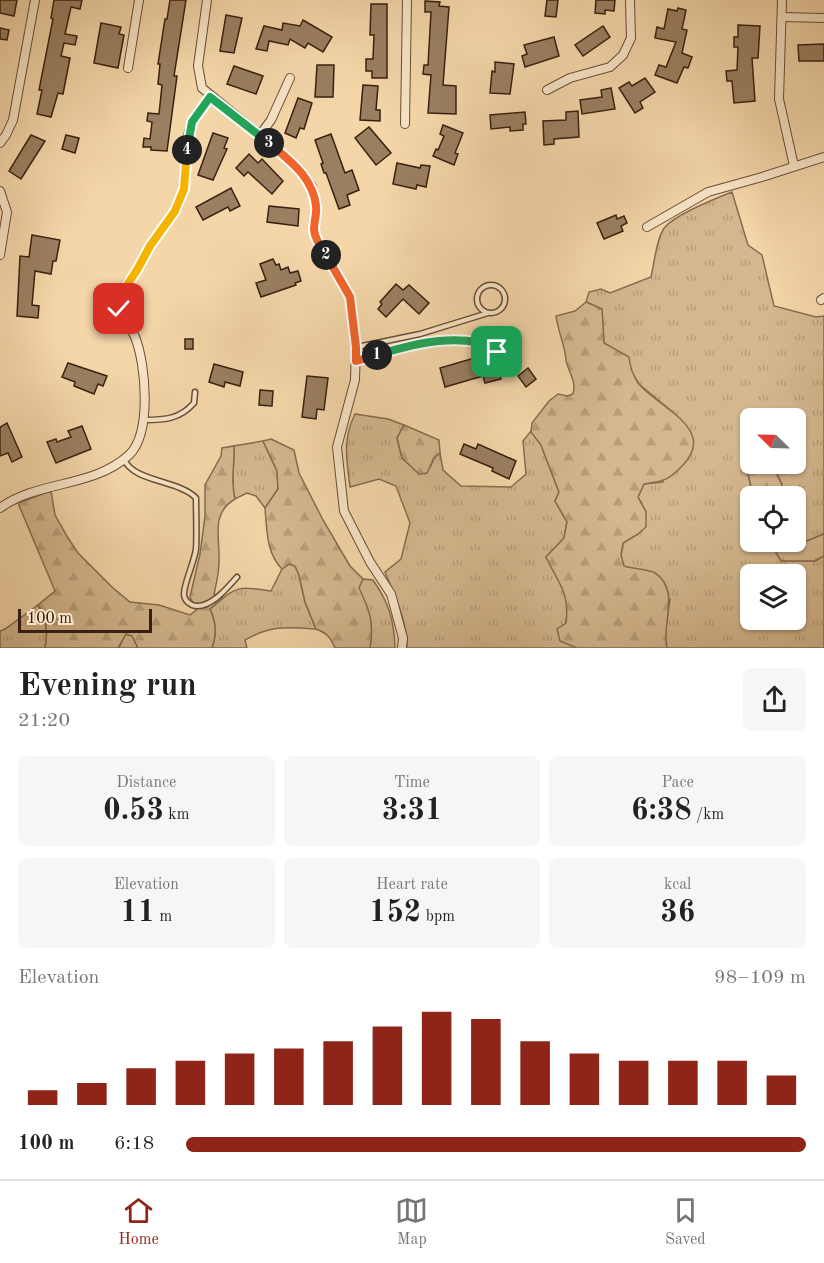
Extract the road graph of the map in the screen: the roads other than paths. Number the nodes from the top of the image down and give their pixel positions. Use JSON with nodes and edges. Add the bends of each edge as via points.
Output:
{"nodes":[{"id":1,"x":35,"y":0,"type":"edge"},
{"id":2,"x":139,"y":0,"type":"edge"},
{"id":3,"x":207,"y":0,"type":"edge"},
{"id":4,"x":407,"y":0,"type":"edge"},
{"id":5,"x":630,"y":0,"type":"edge"},
{"id":6,"x":782,"y":0,"type":"edge"},
{"id":7,"x":782,"y":17,"type":"junction"},
{"id":8,"x":824,"y":18,"type":"edge"},
{"id":9,"x":128,"y":68,"type":"dead end"},
{"id":10,"x":290,"y":78,"type":"dead end"},
{"id":11,"x":547,"y":90,"type":"dead end"},
{"id":12,"x":210,"y":97,"type":"junction"},
{"id":13,"x":405,"y":124,"type":"dead end"},
{"id":14,"x":260,"y":135,"type":"junction"},
{"id":15,"x":0,"y":143,"type":"edge"},
{"id":16,"x":824,"y":157,"type":"edge"},
{"id":17,"x":794,"y":166,"type":"junction"},
{"id":18,"x":0,"y":191,"type":"edge"},
{"id":19,"x":647,"y":227,"type":"dead end"},
{"id":20,"x":0,"y":255,"type":"edge"},
{"id":21,"x":488,"y":313,"type":"junction"},
{"id":22,"x":356,"y":347,"type":"junction"},
{"id":23,"x":501,"y":348,"type":"dead end"},
{"id":24,"x":356,"y":361,"type":"junction"},
{"id":25,"x":195,"y":392,"type":"dead end"},
{"id":26,"x":143,"y":420,"type":"junction"},
{"id":27,"x":124,"y":459,"type":"junction"},
{"id":28,"x":0,"y":508,"type":"edge"},
{"id":29,"x":237,"y":577,"type":"dead end"},
{"id":30,"x":402,"y":648,"type":"edge"}],
"edges":[{"from":1,"to":15,"type":"street","via":[[13,120]]},
{"from":2,"to":9,"type":"street"},
{"from":3,"to":12,"type":"street","via":[[198,66],[202,88]]},
{"from":4,"to":13,"type":"street"},
{"from":5,"to":11,"type":"street","via":[[631,38],[623,55],[610,67],[570,78]]},
{"from":6,"to":7,"type":"street"},
{"from":7,"to":8,"type":"street"},
{"from":7,"to":17,"type":"street","via":[[779,99]]},
{"from":10,"to":14,"type":"street"},
{"from":12,"to":14,"type":"street"},
{"from":12,"to":26,"type":"street","via":[[192,122],[184,189],[175,211],[119,297],[119,309],[134,335],[142,361]]},
{"from":14,"to":22,"type":"street","via":[[300,170],[312,187],[316,207],[314,231],[350,297]]},
{"from":16,"to":17,"type":"street"},
{"from":17,"to":19,"type":"street","via":[[708,192]]},
{"from":18,"to":20,"type":"street","via":[[7,212]]},
{"from":21,"to":21,"type":"lane","via":[[498,311],[504,304],[502,291],[494,286],[485,287],[478,297],[479,305]]},
{"from":21,"to":22,"type":"lane","via":[[409,337]]},
{"from":22,"to":24,"type":"street"},
{"from":23,"to":24,"type":"lane","via":[[458,340],[425,341]]},
{"from":24,"to":30,"type":"street","via":[[356,380],[337,447],[344,511],[391,594]]},
{"from":25,"to":26,"type":"lane","via":[[194,403],[178,417]]},
{"from":26,"to":27,"type":"street","via":[[137,444]]},
{"from":27,"to":28,"type":"street","via":[[95,476],[37,489]]},
{"from":27,"to":29,"type":"lane","via":[[127,466],[187,490],[196,498],[196,546],[184,594],[186,601],[199,606],[208,603]]}]}
